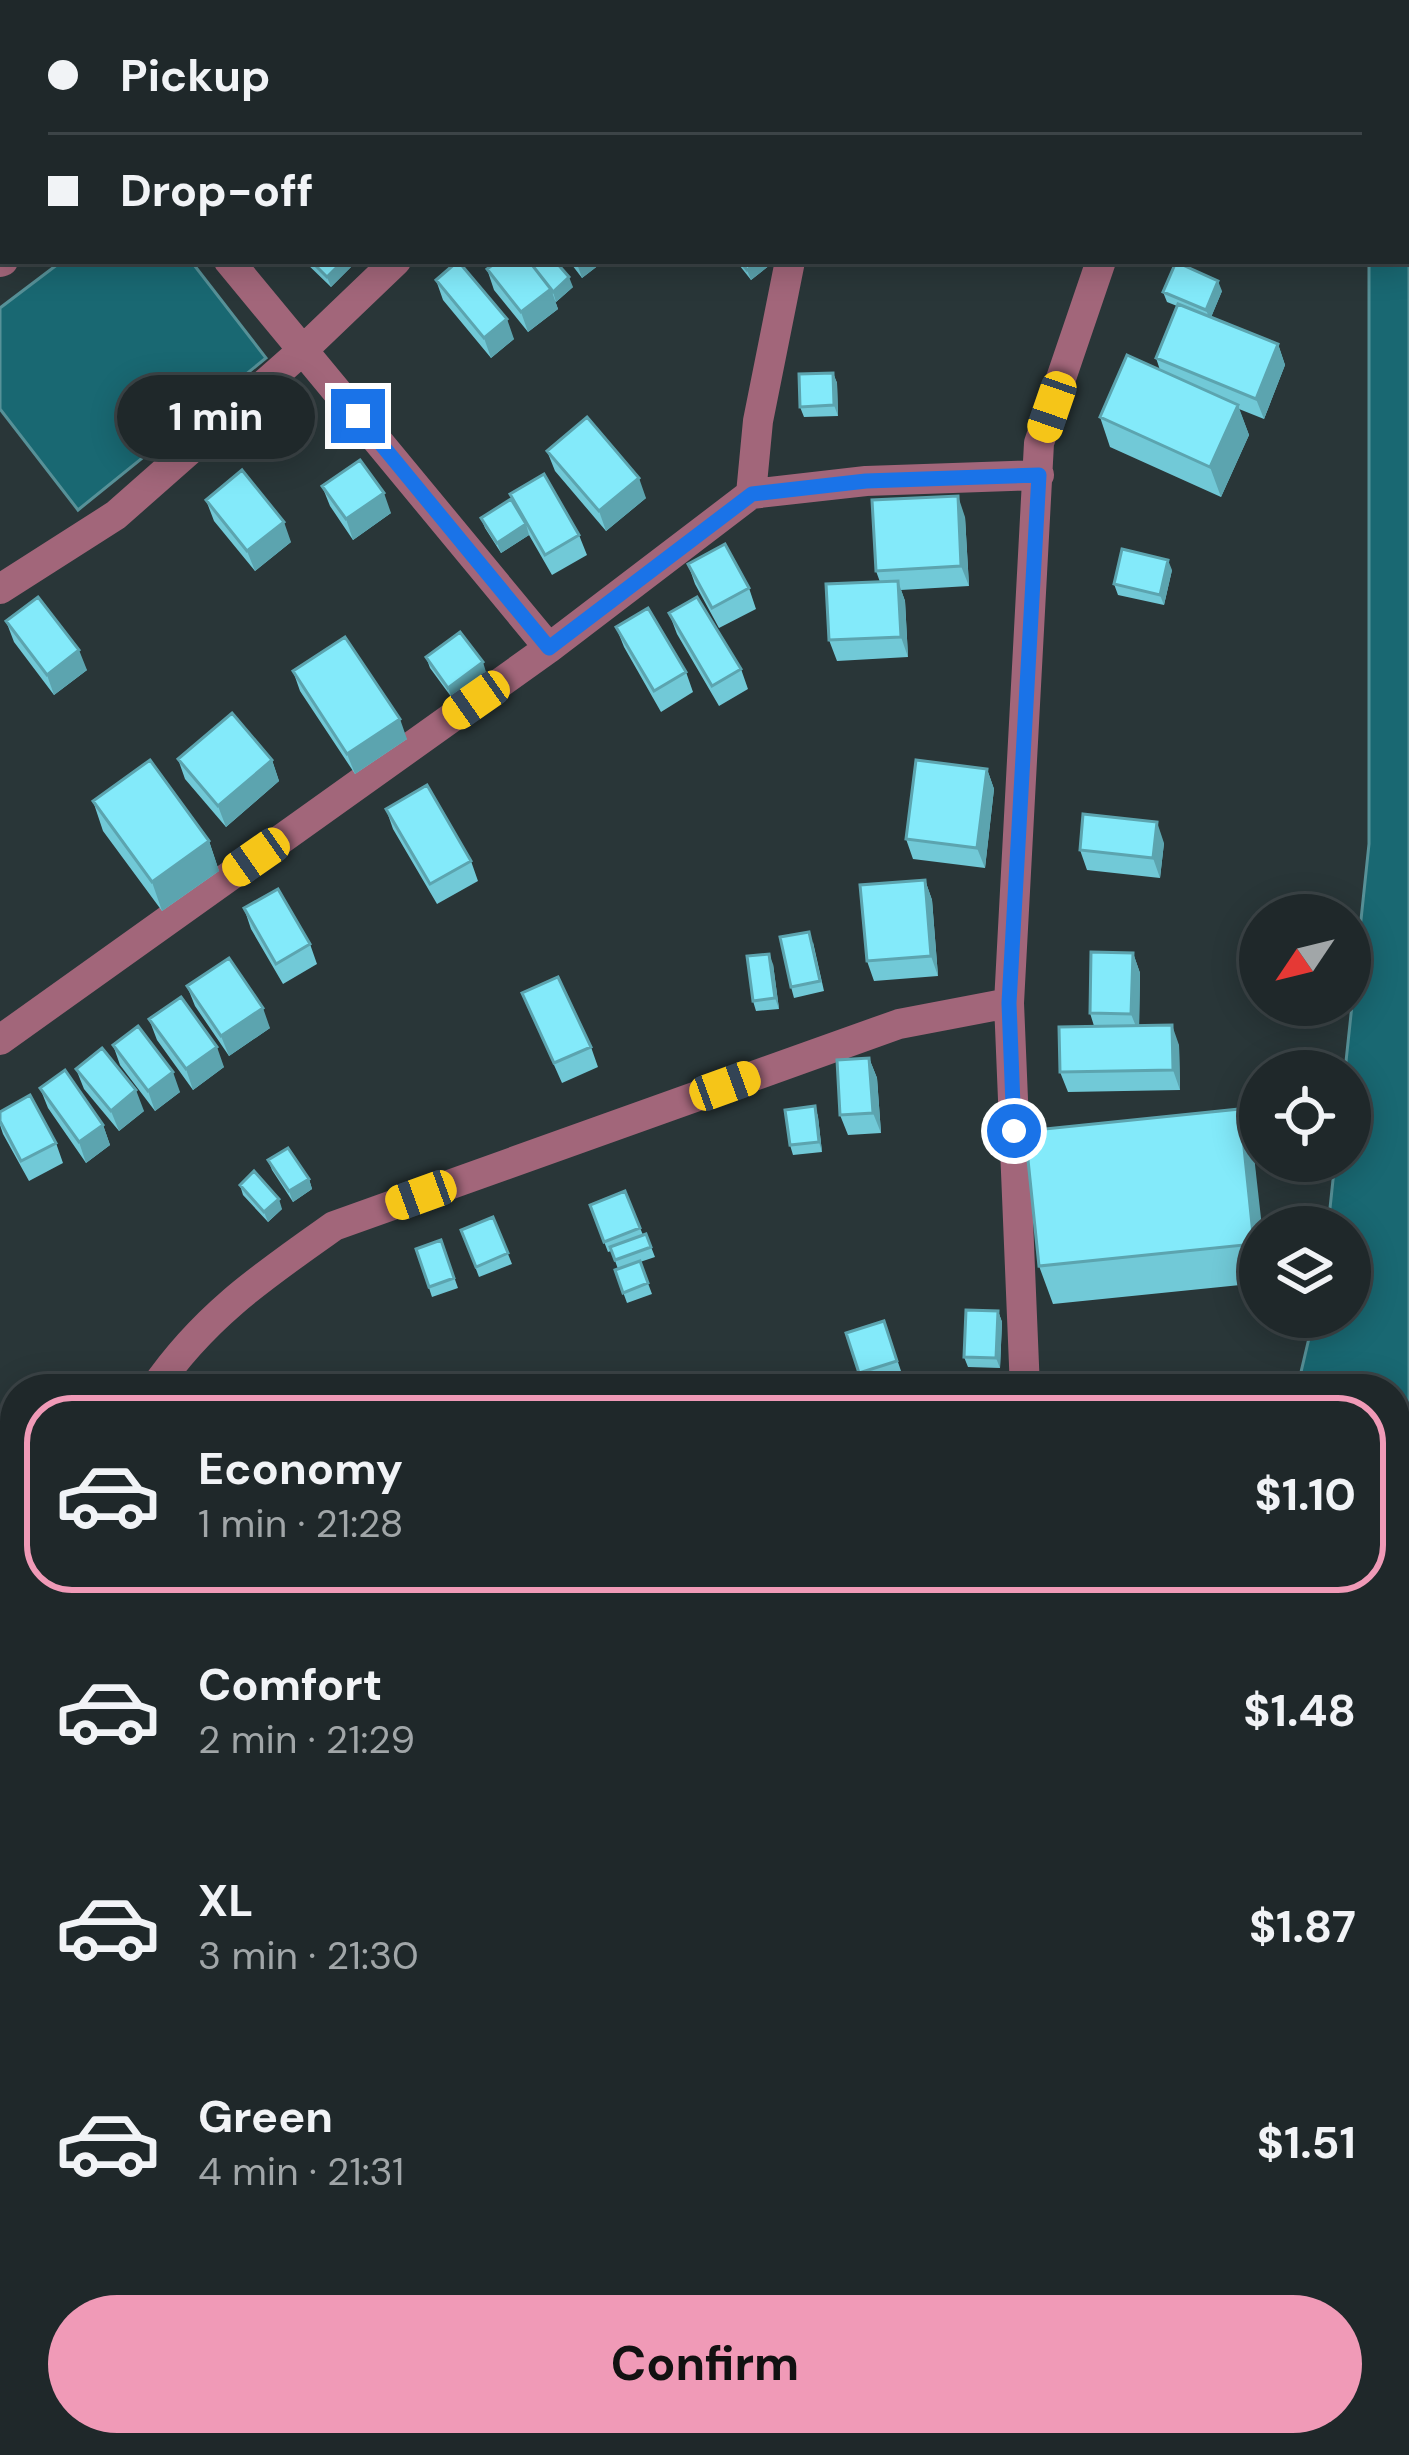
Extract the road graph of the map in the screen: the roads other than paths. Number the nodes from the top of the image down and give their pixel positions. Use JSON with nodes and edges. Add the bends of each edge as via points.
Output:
{"nodes":[{"id":1,"x":231,"y":264,"type":"edge"},
{"id":2,"x":394,"y":264,"type":"edge"},
{"id":3,"x":789,"y":264,"type":"edge"},
{"id":4,"x":1100,"y":264,"type":"edge"},
{"id":5,"x":303,"y":350,"type":"junction"},
{"id":6,"x":1039,"y":475,"type":"junction"},
{"id":7,"x":752,"y":494,"type":"junction"},
{"id":8,"x":0,"y":589,"type":"edge"},
{"id":9,"x":549,"y":648,"type":"junction"},
{"id":10,"x":1009,"y":1003,"type":"junction"},
{"id":11,"x":0,"y":1040,"type":"edge"},
{"id":12,"x":164,"y":1374,"type":"edge"},
{"id":13,"x":1024,"y":1374,"type":"edge"}],
"edges":[{"from":1,"to":5,"type":"street"},
{"from":2,"to":5,"type":"street"},
{"from":3,"to":7,"type":"street"},
{"from":4,"to":6,"type":"street","via":[[1039,443]]},
{"from":5,"to":8,"type":"street","via":[[116,515]]},
{"from":5,"to":9,"type":"street"},
{"from":6,"to":7,"type":"street"},
{"from":6,"to":10,"type":"street"},
{"from":7,"to":9,"type":"street"},
{"from":9,"to":11,"type":"street"},
{"from":10,"to":12,"type":"street","via":[[899,1024],[334,1226],[258,1280],[184,1345]]},
{"from":10,"to":13,"type":"street"}]}
